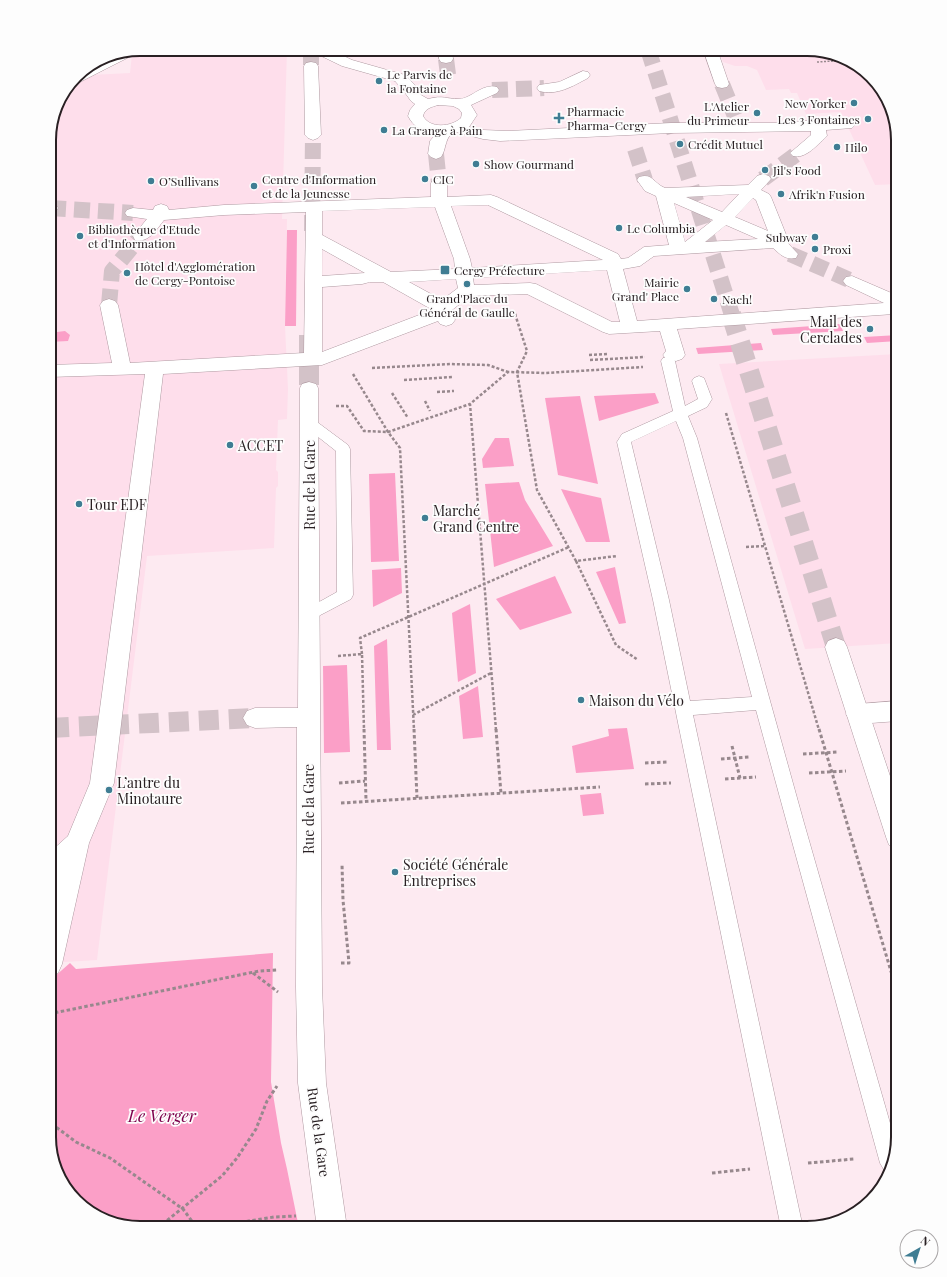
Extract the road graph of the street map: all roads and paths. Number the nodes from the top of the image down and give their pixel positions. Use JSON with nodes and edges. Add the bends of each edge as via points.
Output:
{"nodes":[{"id":1,"x":332,"y":56,"type":"edge"},
{"id":2,"x":712,"y":56,"type":"edge"},
{"id":3,"x":836,"y":61,"type":"edge"},
{"id":4,"x":817,"y":62,"type":"dead end"},
{"id":5,"x":311,"y":66,"type":"tunnel mouth"},
{"id":6,"x":583,"y":75,"type":"dead end"},
{"id":7,"x":722,"y":84,"type":"tunnel mouth"},
{"id":8,"x":544,"y":88,"type":"tunnel mouth"},
{"id":9,"x":492,"y":90,"type":"tunnel mouth"},
{"id":10,"x":455,"y":98,"type":"junction"},
{"id":11,"x":425,"y":104,"type":"junction"},
{"id":12,"x":818,"y":125,"type":"junction"},
{"id":13,"x":847,"y":125,"type":"dead end"},
{"id":14,"x":313,"y":136,"type":"tunnel mouth"},
{"id":15,"x":445,"y":138,"type":"junction"},
{"id":16,"x":798,"y":153,"type":"tunnel mouth"},
{"id":17,"x":763,"y":179,"type":"tunnel mouth"},
{"id":18,"x":645,"y":180,"type":"tunnel mouth"},
{"id":19,"x":439,"y":183,"type":"tunnel mouth"},
{"id":20,"x":750,"y":191,"type":"junction"},
{"id":21,"x":663,"y":193,"type":"junction"},
{"id":22,"x":439,"y":201,"type":"junction"},
{"id":23,"x":314,"y":206,"type":"junction"},
{"id":24,"x":160,"y":212,"type":"junction"},
{"id":25,"x":133,"y":213,"type":"tunnel mouth"},
{"id":26,"x":724,"y":219,"type":"junction"},
{"id":27,"x":141,"y":236,"type":"tunnel mouth"},
{"id":28,"x":314,"y":238,"type":"junction"},
{"id":29,"x":775,"y":240,"type":"junction"},
{"id":30,"x":683,"y":248,"type":"junction"},
{"id":31,"x":790,"y":254,"type":"tunnel mouth"},
{"id":32,"x":614,"y":265,"type":"junction"},
{"id":33,"x":464,"y":273,"type":"junction"},
{"id":34,"x":386,"y":277,"type":"junction"},
{"id":35,"x":852,"y":281,"type":"tunnel mouth"},
{"id":36,"x":314,"y":282,"type":"junction"},
{"id":37,"x":466,"y":291,"type":"junction"},
{"id":38,"x":891,"y":300,"type":"edge"},
{"id":39,"x":109,"y":305,"type":"tunnel mouth"},
{"id":40,"x":891,"y":308,"type":"edge"},
{"id":41,"x":445,"y":316,"type":"junction"},
{"id":42,"x":667,"y":325,"type":"junction"},
{"id":43,"x":630,"y":327,"type":"junction"},
{"id":44,"x":527,"y":351,"type":"dead end"},
{"id":45,"x":671,"y":356,"type":"junction"},
{"id":46,"x":312,"y":359,"type":"junction"},
{"id":47,"x":590,"y":360,"type":"dead end"},
{"id":48,"x":155,"y":368,"type":"junction"},
{"id":49,"x":370,"y":368,"type":"dead end"},
{"id":50,"x":122,"y":369,"type":"junction"},
{"id":51,"x":351,"y":370,"type":"dead end"},
{"id":52,"x":56,"y":371,"type":"edge"},
{"id":53,"x":508,"y":372,"type":"junction"},
{"id":54,"x":517,"y":372,"type":"junction"},
{"id":55,"x":452,"y":377,"type":"dead end"},
{"id":56,"x":404,"y":380,"type":"dead end"},
{"id":57,"x":699,"y":381,"type":"dead end"},
{"id":58,"x":454,"y":391,"type":"dead end"},
{"id":59,"x":437,"y":392,"type":"dead end"},
{"id":60,"x":392,"y":393,"type":"dead end"},
{"id":61,"x":425,"y":401,"type":"dead end"},
{"id":62,"x":470,"y":404,"type":"junction"},
{"id":63,"x":309,"y":405,"type":"junction"},
{"id":64,"x":725,"y":409,"type":"dead end"},
{"id":65,"x":430,"y":411,"type":"dead end"},
{"id":66,"x":681,"y":414,"type":"junction"},
{"id":67,"x":408,"y":418,"type":"dead end"},
{"id":68,"x":388,"y":432,"type":"junction"},
{"id":69,"x":764,"y":546,"type":"junction"},
{"id":70,"x":569,"y":547,"type":"junction"},
{"id":71,"x":743,"y":547,"type":"dead end"},
{"id":72,"x":618,"y":556,"type":"dead end"},
{"id":73,"x":576,"y":561,"type":"junction"},
{"id":74,"x":485,"y":584,"type":"junction"},
{"id":75,"x":309,"y":615,"type":"junction"},
{"id":76,"x":408,"y":617,"type":"junction"},
{"id":77,"x":836,"y":647,"type":"tunnel mouth"},
{"id":78,"x":362,"y":654,"type":"junction"},
{"id":79,"x":310,"y":658,"type":"junction"},
{"id":80,"x":638,"y":660,"type":"dead end"},
{"id":81,"x":492,"y":673,"type":"junction"},
{"id":82,"x":762,"y":703,"type":"junction"},
{"id":83,"x":683,"y":709,"type":"junction"},
{"id":84,"x":891,"y":712,"type":"edge"},
{"id":85,"x":858,"y":714,"type":"junction"},
{"id":86,"x":412,"y":715,"type":"junction"},
{"id":87,"x":308,"y":717,"type":"junction"},
{"id":88,"x":255,"y":718,"type":"tunnel mouth"},
{"id":89,"x":732,"y":746,"type":"dead end"},
{"id":90,"x":876,"y":769,"type":"junction"},
{"id":91,"x":831,"y":772,"type":"junction"},
{"id":92,"x":807,"y":773,"type":"dead end"},
{"id":93,"x":764,"y":776,"type":"dead end"},
{"id":94,"x":740,"y":778,"type":"junction"},
{"id":95,"x":722,"y":779,"type":"dead end"},
{"id":96,"x":365,"y":781,"type":"junction"},
{"id":97,"x":340,"y":783,"type":"dead end"},
{"id":98,"x":672,"y":783,"type":"dead end"},
{"id":99,"x":645,"y":784,"type":"dead end"},
{"id":100,"x":600,"y":787,"type":"dead end"},
{"id":101,"x":501,"y":794,"type":"junction"},
{"id":102,"x":417,"y":798,"type":"junction"},
{"id":103,"x":366,"y":800,"type":"junction"},
{"id":104,"x":341,"y":802,"type":"dead end"},
{"id":105,"x":891,"y":815,"type":"edge"},
{"id":106,"x":78,"y":843,"type":"junction"},
{"id":107,"x":56,"y":863,"type":"edge"},
{"id":108,"x":56,"y":935,"type":"edge"},
{"id":109,"x":273,"y":970,"type":"dead end"},
{"id":110,"x":253,"y":973,"type":"junction"},
{"id":111,"x":891,"y":973,"type":"edge"},
{"id":112,"x":278,"y":992,"type":"dead end"},
{"id":113,"x":56,"y":1013,"type":"edge"},
{"id":114,"x":277,"y":1086,"type":"dead end"},
{"id":115,"x":56,"y":1127,"type":"edge"},
{"id":116,"x":889,"y":1155,"type":"edge"},
{"id":117,"x":854,"y":1159,"type":"dead end"},
{"id":118,"x":804,"y":1163,"type":"dead end"},
{"id":119,"x":757,"y":1168,"type":"dead end"},
{"id":120,"x":712,"y":1172,"type":"dead end"},
{"id":121,"x":183,"y":1209,"type":"junction"},
{"id":122,"x":302,"y":1216,"type":"dead end"},
{"id":123,"x":167,"y":1221,"type":"edge"},
{"id":124,"x":192,"y":1221,"type":"edge"},
{"id":125,"x":249,"y":1221,"type":"edge"},
{"id":126,"x":331,"y":1221,"type":"edge"},
{"id":127,"x":791,"y":1221,"type":"edge"}],
"edges":[{"from":1,"to":11,"type":"street","via":[[347,63],[400,78],[416,98]]},
{"from":2,"to":7,"type":"street"},
{"from":3,"to":4,"type":"path"},
{"from":5,"to":14,"type":"street"},
{"from":6,"to":8,"type":"street","via":[[562,86]]},
{"from":9,"to":10,"type":"street","via":[[479,95]]},
{"from":10,"to":11,"type":"street"},
{"from":10,"to":15,"type":"street","via":[[468,110],[470,117]]},
{"from":11,"to":15,"type":"street","via":[[416,111],[418,121]]},
{"from":12,"to":13,"type":"street"},
{"from":12,"to":15,"type":"street","via":[[776,128],[736,122],[671,128],[633,137],[526,134],[508,137],[471,133]]},
{"from":12,"to":16,"type":"street","via":[[819,136]]},
{"from":17,"to":20,"type":"street"},
{"from":18,"to":21,"type":"street","via":[[650,188]]},
{"from":19,"to":22,"type":"street"},
{"from":20,"to":21,"type":"street","via":[[746,189]]},
{"from":20,"to":26,"type":"street"},
{"from":20,"to":29,"type":"street","via":[[763,197],[779,237]]},
{"from":21,"to":26,"type":"street"},
{"from":21,"to":30,"type":"street"},
{"from":22,"to":23,"type":"street"},
{"from":22,"to":32,"type":"street","via":[[491,200],[612,258]]},
{"from":22,"to":33,"type":"street","via":[[445,209],[462,258]]},
{"from":23,"to":24,"type":"street","via":[[288,215],[224,210]]},
{"from":23,"to":28,"type":"street"},
{"from":24,"to":25,"type":"street"},
{"from":24,"to":27,"type":"street"},
{"from":26,"to":29,"type":"street"},
{"from":26,"to":30,"type":"street"},
{"from":28,"to":34,"type":"street"},
{"from":28,"to":36,"type":"street"},
{"from":29,"to":30,"type":"street","via":[[772,243]]},
{"from":29,"to":31,"type":"street"},
{"from":30,"to":32,"type":"street","via":[[650,250],[634,262]]},
{"from":32,"to":33,"type":"street"},
{"from":32,"to":43,"type":"street"},
{"from":33,"to":34,"type":"street"},
{"from":33,"to":37,"type":"street"},
{"from":34,"to":36,"type":"street"},
{"from":34,"to":41,"type":"street"},
{"from":35,"to":38,"type":"street"},
{"from":36,"to":46,"type":"street"},
{"from":37,"to":41,"type":"street"},
{"from":37,"to":43,"type":"street","via":[[530,288],[609,328]]},
{"from":39,"to":50,"type":"street"},
{"from":40,"to":42,"type":"street"},
{"from":41,"to":46,"type":"street","via":[[433,316],[322,359]]},
{"from":42,"to":43,"type":"street"},
{"from":42,"to":45,"type":"street"},
{"from":44,"to":54,"type":"path"},
{"from":45,"to":47,"type":"path"},
{"from":45,"to":54,"type":"path","via":[[546,373]]},
{"from":45,"to":66,"type":"lane"},
{"from":46,"to":48,"type":"street"},
{"from":48,"to":50,"type":"street"},
{"from":48,"to":106,"type":"street","via":[[102,783]]},
{"from":49,"to":53,"type":"path","via":[[488,365]]},
{"from":50,"to":52,"type":"street"},
{"from":51,"to":68,"type":"path"},
{"from":53,"to":54,"type":"path"},
{"from":53,"to":62,"type":"path"},
{"from":54,"to":70,"type":"path","via":[[537,490]]},
{"from":55,"to":56,"type":"path"},
{"from":57,"to":66,"type":"lane","via":[[704,402]]},
{"from":58,"to":59,"type":"path"},
{"from":60,"to":67,"type":"path"},
{"from":61,"to":65,"type":"path"},
{"from":62,"to":68,"type":"path"},
{"from":62,"to":74,"type":"path"},
{"from":63,"to":68,"type":"path","via":[[347,406],[364,431]]},
{"from":63,"to":75,"type":"street","name":"Rue de la Gare"},
{"from":63,"to":75,"type":"lane","via":[[343,450],[346,571],[345,595]]},
{"from":64,"to":69,"type":"path"},
{"from":66,"to":82,"type":"lane","via":[[690,438]]},
{"from":66,"to":83,"type":"lane","via":[[627,437],[624,442]]},
{"from":68,"to":76,"type":"path","via":[[400,448]]},
{"from":69,"to":71,"type":"path"},
{"from":69,"to":91,"type":"path"},
{"from":70,"to":73,"type":"path"},
{"from":70,"to":74,"type":"path"},
{"from":72,"to":73,"type":"path"},
{"from":73,"to":80,"type":"path","via":[[616,645]]},
{"from":74,"to":76,"type":"path"},
{"from":74,"to":81,"type":"path"},
{"from":75,"to":79,"type":"street","name":"Rue de la Gare"},
{"from":76,"to":78,"type":"path","via":[[360,638]]},
{"from":76,"to":86,"type":"path"},
{"from":77,"to":85,"type":"street"},
{"from":78,"to":79,"type":"path"},
{"from":78,"to":96,"type":"path"},
{"from":79,"to":87,"type":"street","name":"Rue de la Gare"},
{"from":81,"to":86,"type":"path"},
{"from":81,"to":101,"type":"path"},
{"from":82,"to":83,"type":"lane"},
{"from":82,"to":116,"type":"lane"},
{"from":83,"to":127,"type":"lane"},
{"from":84,"to":85,"type":"street"},
{"from":85,"to":90,"type":"street"},
{"from":86,"to":102,"type":"path"},
{"from":87,"to":88,"type":"street"},
{"from":87,"to":126,"type":"street","name":"Rue de la Gare","via":[[308,959],[312,1083]]},
{"from":89,"to":94,"type":"path"},
{"from":90,"to":91,"type":"path"},
{"from":90,"to":105,"type":"street"},
{"from":91,"to":92,"type":"path"},
{"from":91,"to":111,"type":"path"},
{"from":93,"to":94,"type":"path"},
{"from":94,"to":95,"type":"path"},
{"from":96,"to":97,"type":"path"},
{"from":96,"to":103,"type":"path"},
{"from":98,"to":99,"type":"path"},
{"from":100,"to":101,"type":"path"},
{"from":101,"to":102,"type":"path"},
{"from":102,"to":103,"type":"path"},
{"from":103,"to":104,"type":"path"},
{"from":106,"to":107,"type":"street"},
{"from":106,"to":108,"type":"street"},
{"from":109,"to":110,"type":"path"},
{"from":110,"to":112,"type":"path"},
{"from":110,"to":113,"type":"path"},
{"from":114,"to":121,"type":"path","via":[[267,1101],[256,1129],[237,1158],[222,1176]]},
{"from":115,"to":121,"type":"path","via":[[76,1142],[110,1158]]},
{"from":117,"to":118,"type":"path"},
{"from":119,"to":120,"type":"path"},
{"from":121,"to":123,"type":"path"},
{"from":121,"to":124,"type":"path"},
{"from":122,"to":125,"type":"path"}]}
